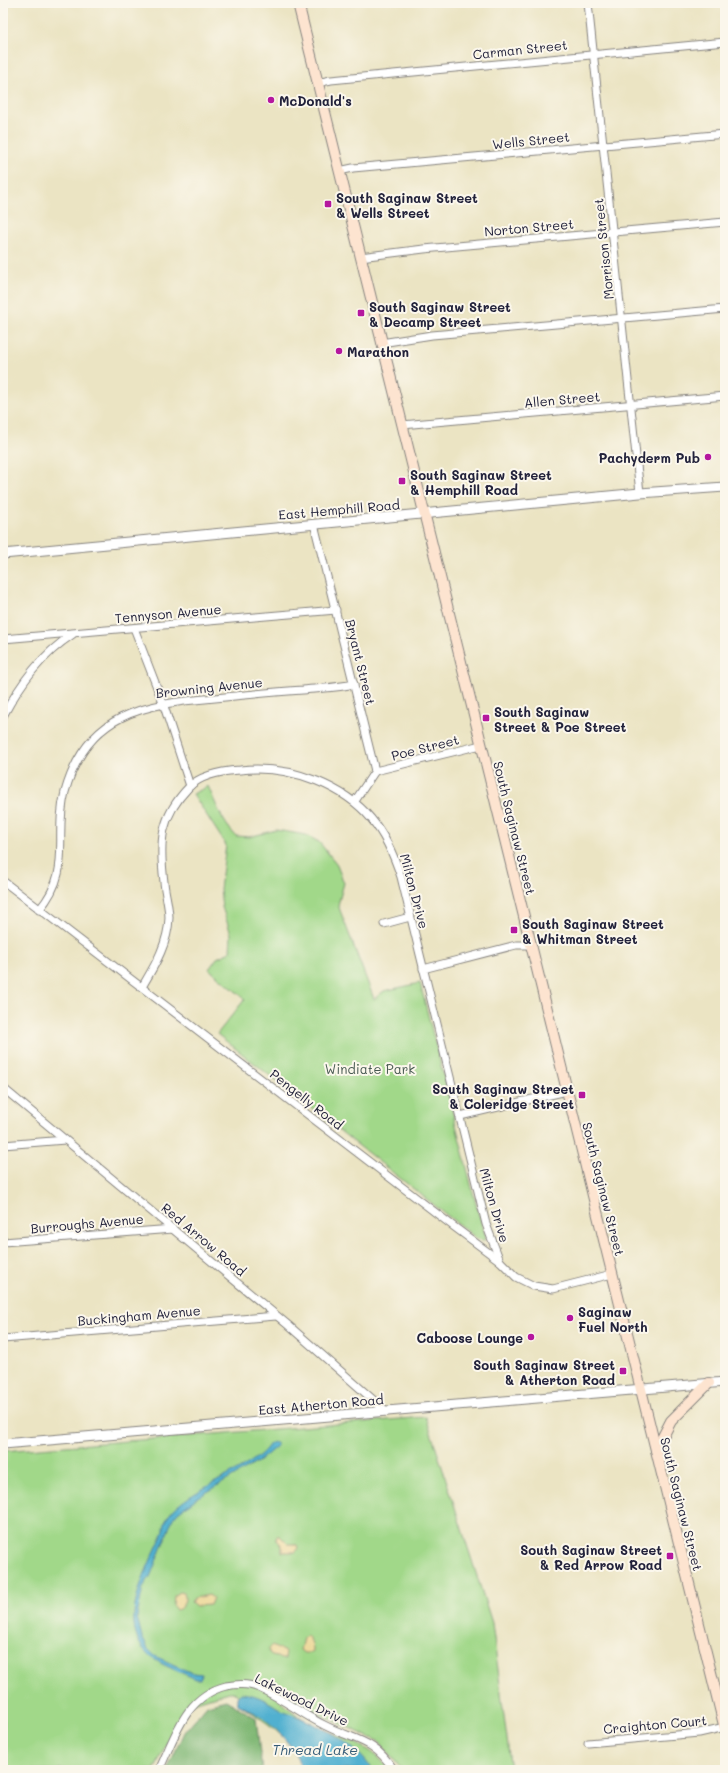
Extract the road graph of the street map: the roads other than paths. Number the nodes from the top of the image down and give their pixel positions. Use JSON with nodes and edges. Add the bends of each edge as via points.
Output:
{"nodes":[{"id":1,"x":298,"y":3,"type":"edge"},
{"id":2,"x":588,"y":3,"type":"edge"},
{"id":3,"x":725,"y":42,"type":"edge"},
{"id":4,"x":593,"y":54,"type":"junction"},
{"id":5,"x":317,"y":83,"type":"junction"},
{"id":6,"x":725,"y":134,"type":"edge"},
{"id":7,"x":604,"y":145,"type":"junction"},
{"id":8,"x":339,"y":171,"type":"junction"},
{"id":9,"x":725,"y":222,"type":"edge"},
{"id":10,"x":612,"y":232,"type":"junction"},
{"id":11,"x":360,"y":257,"type":"junction"},
{"id":12,"x":725,"y":309,"type":"edge"},
{"id":13,"x":622,"y":318,"type":"junction"},
{"id":14,"x":381,"y":343,"type":"junction"},
{"id":15,"x":725,"y":396,"type":"edge"},
{"id":16,"x":631,"y":405,"type":"junction"},
{"id":17,"x":402,"y":426,"type":"junction"},
{"id":18,"x":725,"y":487,"type":"edge"},
{"id":19,"x":640,"y":494,"type":"junction"},
{"id":20,"x":424,"y":514,"type":"junction"},
{"id":21,"x":314,"y":524,"type":"junction"},
{"id":22,"x":3,"y":554,"type":"edge"},
{"id":23,"x":336,"y":610,"type":"junction"},
{"id":24,"x":134,"y":628,"type":"junction"},
{"id":25,"x":75,"y":633,"type":"junction"},
{"id":26,"x":3,"y":639,"type":"edge"},
{"id":27,"x":354,"y":684,"type":"junction"},
{"id":28,"x":163,"y":703,"type":"junction"},
{"id":29,"x":3,"y":716,"type":"edge"},
{"id":30,"x":481,"y":745,"type":"junction"},
{"id":31,"x":375,"y":771,"type":"junction"},
{"id":32,"x":190,"y":786,"type":"junction"},
{"id":33,"x":355,"y":801,"type":"junction"},
{"id":34,"x":3,"y":881,"type":"edge"},
{"id":35,"x":39,"y":910,"type":"junction"},
{"id":36,"x":410,"y":917,"type":"junction"},
{"id":37,"x":384,"y":924,"type":"dead end"},
{"id":38,"x":531,"y":945,"type":"junction"},
{"id":39,"x":423,"y":969,"type":"junction"},
{"id":40,"x":142,"y":987,"type":"junction"},
{"id":41,"x":3,"y":1088,"type":"edge"},
{"id":42,"x":567,"y":1091,"type":"junction"},
{"id":43,"x":460,"y":1116,"type":"junction"},
{"id":44,"x":65,"y":1140,"type":"junction"},
{"id":45,"x":3,"y":1145,"type":"edge"},
{"id":46,"x":173,"y":1229,"type":"junction"},
{"id":47,"x":3,"y":1242,"type":"edge"},
{"id":48,"x":500,"y":1260,"type":"junction"},
{"id":49,"x":612,"y":1274,"type":"junction"},
{"id":50,"x":276,"y":1316,"type":"junction"},
{"id":51,"x":3,"y":1339,"type":"edge"},
{"id":52,"x":725,"y":1382,"type":"edge"},
{"id":53,"x":709,"y":1384,"type":"junction"},
{"id":54,"x":641,"y":1389,"type":"junction"},
{"id":55,"x":387,"y":1412,"type":"junction"},
{"id":56,"x":3,"y":1444,"type":"edge"},
{"id":57,"x":656,"y":1450,"type":"junction"},
{"id":58,"x":725,"y":1728,"type":"edge"},
{"id":59,"x":588,"y":1743,"type":"dead end"},
{"id":60,"x":160,"y":1770,"type":"edge"},
{"id":61,"x":394,"y":1770,"type":"edge"}],
"edges":[{"from":1,"to":5,"type":"main road","name":"South Saginaw Street"},
{"from":2,"to":4,"type":"street","name":"Morrison Street"},
{"from":3,"to":4,"type":"street","name":"Carman Street"},
{"from":4,"to":5,"type":"street","name":"Carman Street"},
{"from":4,"to":7,"type":"street","name":"Morrison Street"},
{"from":5,"to":8,"type":"main road","name":"South Saginaw Street"},
{"from":6,"to":7,"type":"street","name":"Wells Street"},
{"from":7,"to":8,"type":"street","name":"Wells Street"},
{"from":7,"to":10,"type":"street","name":"Morrison Street"},
{"from":8,"to":11,"type":"main road","name":"South Saginaw Street"},
{"from":9,"to":10,"type":"street","name":"Norton Street"},
{"from":10,"to":11,"type":"street","name":"Norton Street"},
{"from":10,"to":13,"type":"street","name":"Morrison Street"},
{"from":11,"to":14,"type":"main road","name":"South Saginaw Street"},
{"from":12,"to":13,"type":"street"},
{"from":13,"to":14,"type":"street","via":[[432,335]]},
{"from":13,"to":16,"type":"street","name":"Morrison Street"},
{"from":14,"to":17,"type":"main road","name":"South Saginaw Street"},
{"from":15,"to":16,"type":"street","name":"Allen Street"},
{"from":16,"to":17,"type":"street","name":"Allen Street"},
{"from":16,"to":19,"type":"street","name":"Morrison Street"},
{"from":17,"to":20,"type":"main road","name":"South Saginaw Street"},
{"from":18,"to":19,"type":"street","name":"East Hemphill Road"},
{"from":19,"to":20,"type":"street","name":"East Hemphill Road"},
{"from":20,"to":21,"type":"street","name":"East Hemphill Road"},
{"from":20,"to":30,"type":"main road","name":"South Saginaw Street"},
{"from":21,"to":22,"type":"street","name":"East Hemphill Road"},
{"from":21,"to":23,"type":"street","name":"Bryant Street"},
{"from":23,"to":24,"type":"street","name":"Tennyson Avenue"},
{"from":23,"to":27,"type":"street","name":"Bryant Street"},
{"from":24,"to":25,"type":"street","name":"Tennyson Avenue"},
{"from":24,"to":28,"type":"street"},
{"from":25,"to":26,"type":"street","name":"Tennyson Avenue"},
{"from":25,"to":29,"type":"street","via":[[56,646],[31,671]]},
{"from":27,"to":28,"type":"street","name":"Browning Avenue"},
{"from":27,"to":31,"type":"street","name":"Bryant Street"},
{"from":28,"to":32,"type":"street"},
{"from":28,"to":35,"type":"street","name":"Browning Avenue","via":[[123,716],[104,728],[79,756],[71,774],[61,815],[61,865],[57,882]]},
{"from":30,"to":31,"type":"street","name":"Poe Street"},
{"from":30,"to":38,"type":"main road","name":"South Saginaw Street"},
{"from":31,"to":33,"type":"street"},
{"from":32,"to":33,"type":"street","name":"Milton Drive","via":[[208,776],[229,771],[285,770],[331,787]]},
{"from":32,"to":40,"type":"street","name":"Milton Drive","via":[[173,805],[164,822],[161,845],[168,918],[166,940],[158,961]]},
{"from":33,"to":36,"type":"street","name":"Milton Drive","via":[[373,820],[393,854]]},
{"from":34,"to":35,"type":"street","name":"Pengelly Road"},
{"from":35,"to":40,"type":"street","name":"Pengelly Road"},
{"from":36,"to":37,"type":"street"},
{"from":36,"to":39,"type":"street","name":"Milton Drive"},
{"from":38,"to":39,"type":"street","via":[[516,945]]},
{"from":38,"to":42,"type":"main road","name":"South Saginaw Street"},
{"from":39,"to":43,"type":"street","name":"Milton Drive"},
{"from":40,"to":48,"type":"street","name":"Pengelly Road"},
{"from":41,"to":44,"type":"street","name":"Red Arrow Road"},
{"from":42,"to":43,"type":"street"},
{"from":42,"to":49,"type":"main road","name":"South Saginaw Street"},
{"from":43,"to":48,"type":"street","name":"Milton Drive","via":[[486,1224]]},
{"from":44,"to":45,"type":"street"},
{"from":44,"to":46,"type":"street","name":"Red Arrow Road"},
{"from":46,"to":47,"type":"street","name":"Burroughs Avenue"},
{"from":46,"to":50,"type":"street","name":"Red Arrow Road"},
{"from":48,"to":49,"type":"street","name":"Pengelly Road","via":[[516,1277],[534,1286],[553,1290]]},
{"from":49,"to":54,"type":"main road","name":"South Saginaw Street"},
{"from":50,"to":51,"type":"street","name":"Buckingham Avenue"},
{"from":50,"to":55,"type":"street","name":"Red Arrow Road"},
{"from":52,"to":53,"type":"street","name":"East Atherton Road"},
{"from":53,"to":54,"type":"street","name":"East Atherton Road"},
{"from":53,"to":57,"type":"main road","via":[[671,1421]]},
{"from":54,"to":55,"type":"street","name":"East Atherton Road"},
{"from":54,"to":57,"type":"main road","name":"South Saginaw Street"},
{"from":55,"to":56,"type":"street","name":"East Atherton Road"},
{"from":57,"to":58,"type":"main road","name":"South Saginaw Street"},
{"from":58,"to":59,"type":"street","name":"Craighton Court","via":[[699,1733]]},
{"from":60,"to":61,"type":"street","name":"Lakewood Drive","via":[[174,1737],[190,1709],[210,1692],[222,1687],[244,1684],[258,1688],[325,1726],[365,1741],[386,1758]]}]}
